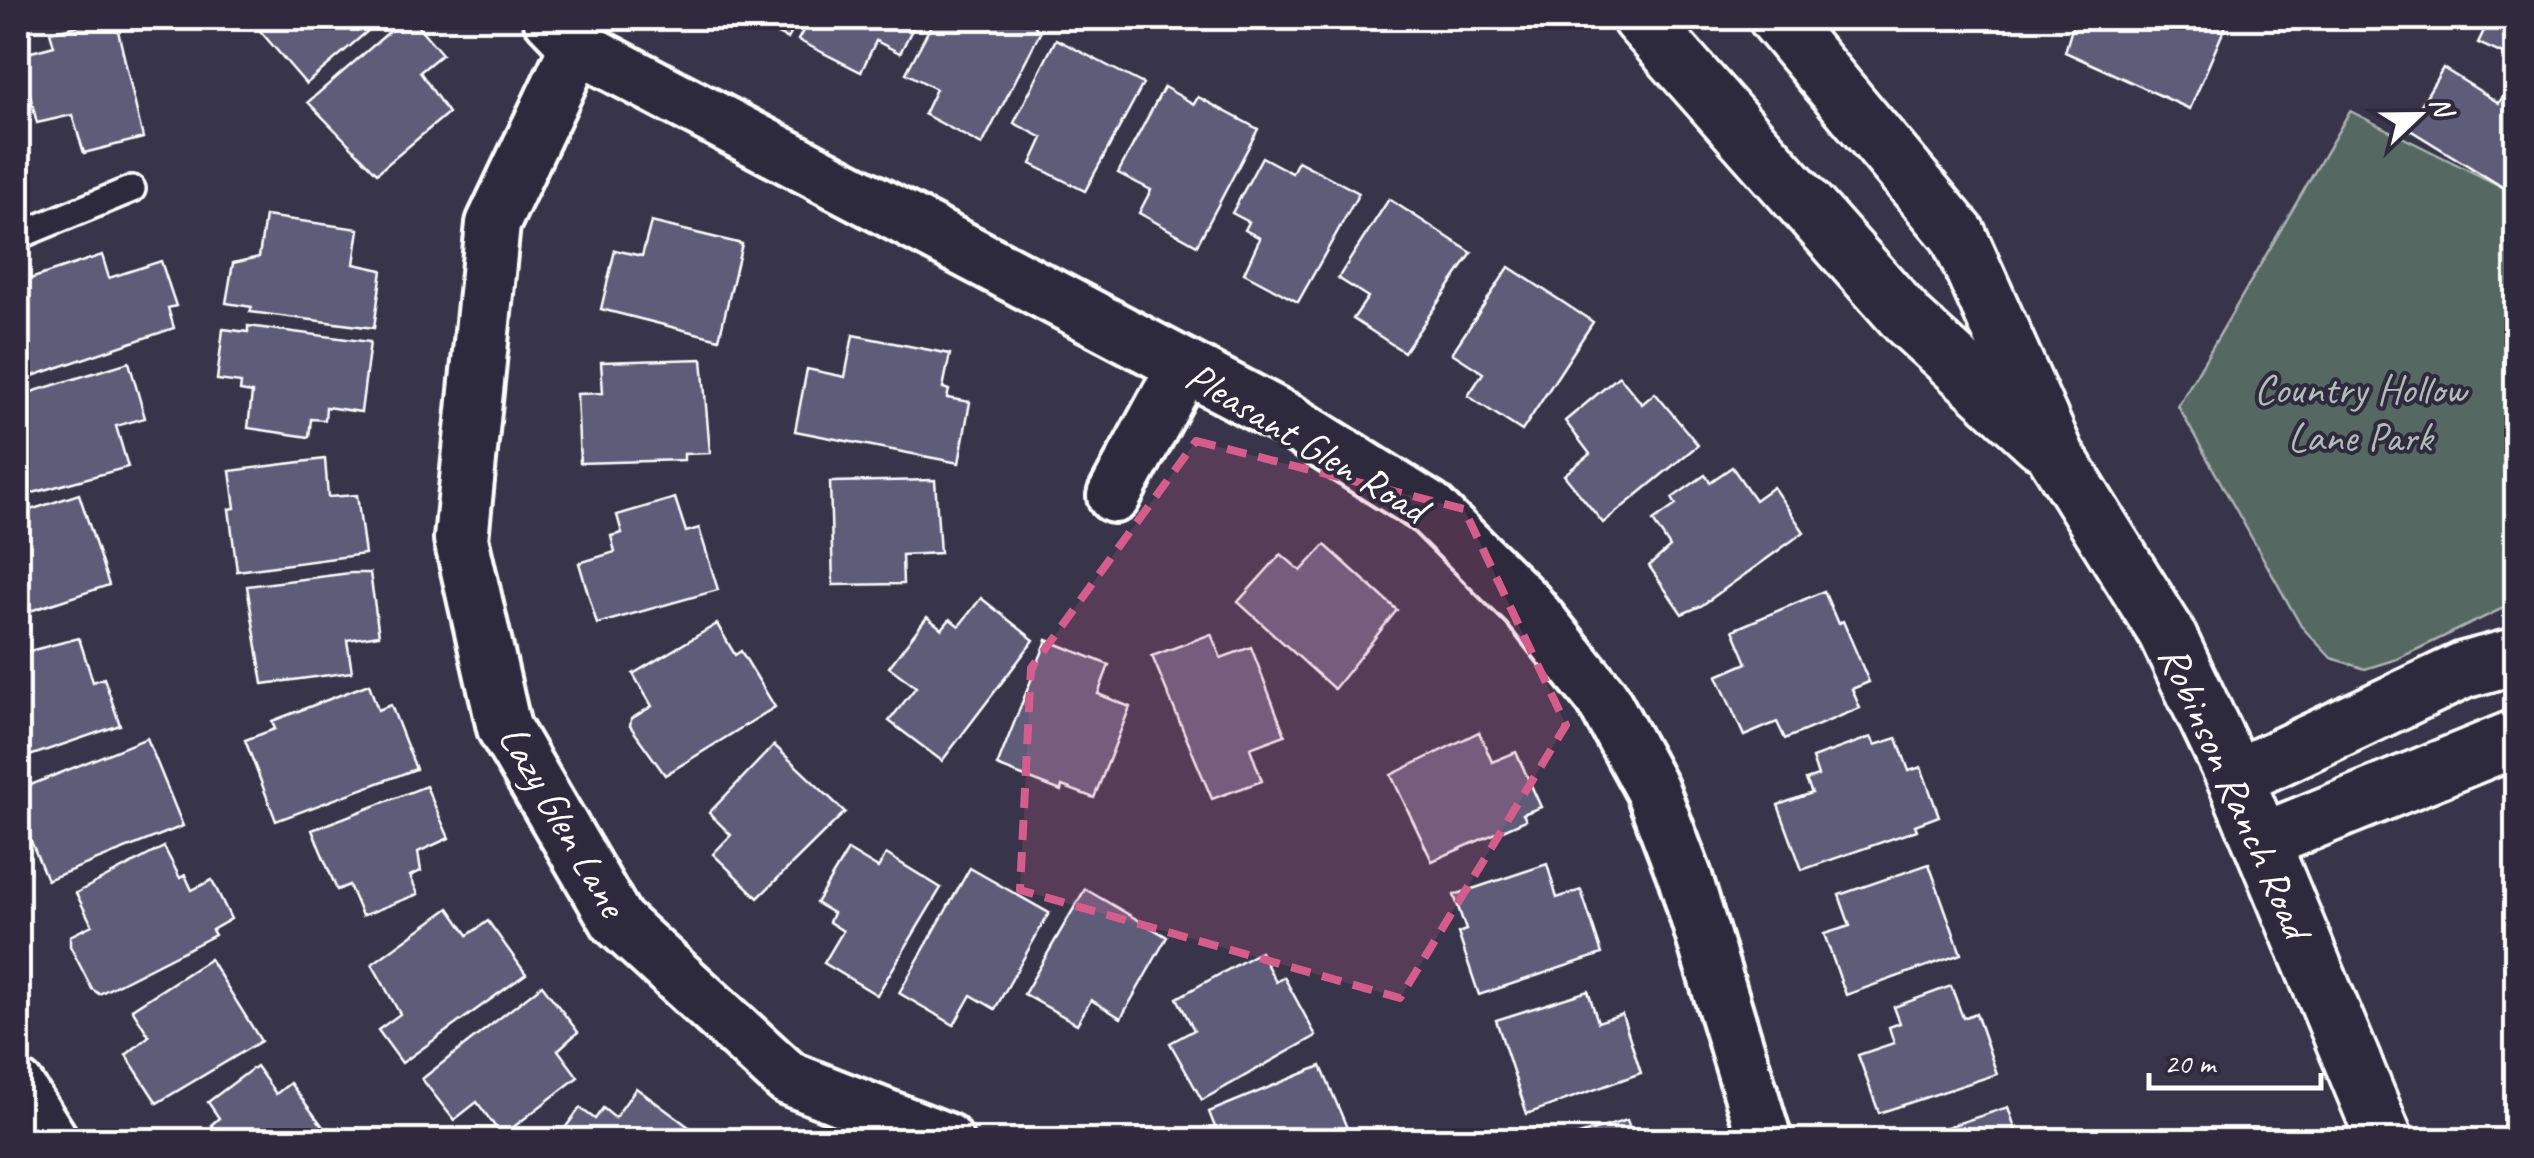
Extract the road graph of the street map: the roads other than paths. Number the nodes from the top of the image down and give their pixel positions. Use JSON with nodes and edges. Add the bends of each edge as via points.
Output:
{"nodes":[{"id":1,"x":1640,"y":18,"type":"edge"},
{"id":2,"x":1776,"y":18,"type":"edge"},
{"id":3,"x":564,"y":32,"type":"edge"},
{"id":4,"x":132,"y":188,"type":"dead end"},
{"id":5,"x":18,"y":236,"type":"edge"},
{"id":6,"x":1184,"y":367,"type":"junction"},
{"id":7,"x":2058,"y":458,"type":"junction"},
{"id":8,"x":1114,"y":496,"type":"dead end"},
{"id":9,"x":2516,"y":656,"type":"edge"},
{"id":10,"x":2516,"y":738,"type":"edge"},
{"id":11,"x":2236,"y":778,"type":"junction"},
{"id":12,"x":2263,"y":841,"type":"junction"},
{"id":13,"x":18,"y":1088,"type":"edge"},
{"id":14,"x":50,"y":1140,"type":"edge"},
{"id":15,"x":946,"y":1140,"type":"edge"},
{"id":16,"x":1766,"y":1140,"type":"edge"},
{"id":17,"x":2385,"y":1140,"type":"edge"}],
"edges":[{"from":1,"to":7,"type":"street","name":"Robinson Ranch Road","via":[[1908,320]]},
{"from":2,"to":7,"type":"street","name":"Robinson Ranch Road","via":[[1958,234]]},
{"from":3,"to":6,"type":"street","name":"Pleasant Glen Road"},
{"from":3,"to":15,"type":"street","name":"Lazy Glen Lane","via":[[493,224],[461,538],[504,728],[618,920],[788,1078]]},
{"from":4,"to":5,"type":"lane"},
{"from":6,"to":8,"type":"street"},
{"from":6,"to":16,"type":"street","name":"Pleasant Glen Road","via":[[1291,422],[1430,509],[1527,606],[1602,698],[1652,790],[1685,877]]},
{"from":7,"to":11,"type":"street","name":"Robinson Ranch Road","via":[[2166,632]]},
{"from":9,"to":11,"type":"street","via":[[2464,670]]},
{"from":10,"to":12,"type":"street"},
{"from":11,"to":12,"type":"street","name":"Robinson Ranch Road"},
{"from":12,"to":17,"type":"street","name":"Robinson Ranch Road"},
{"from":13,"to":14,"type":"street"}]}
